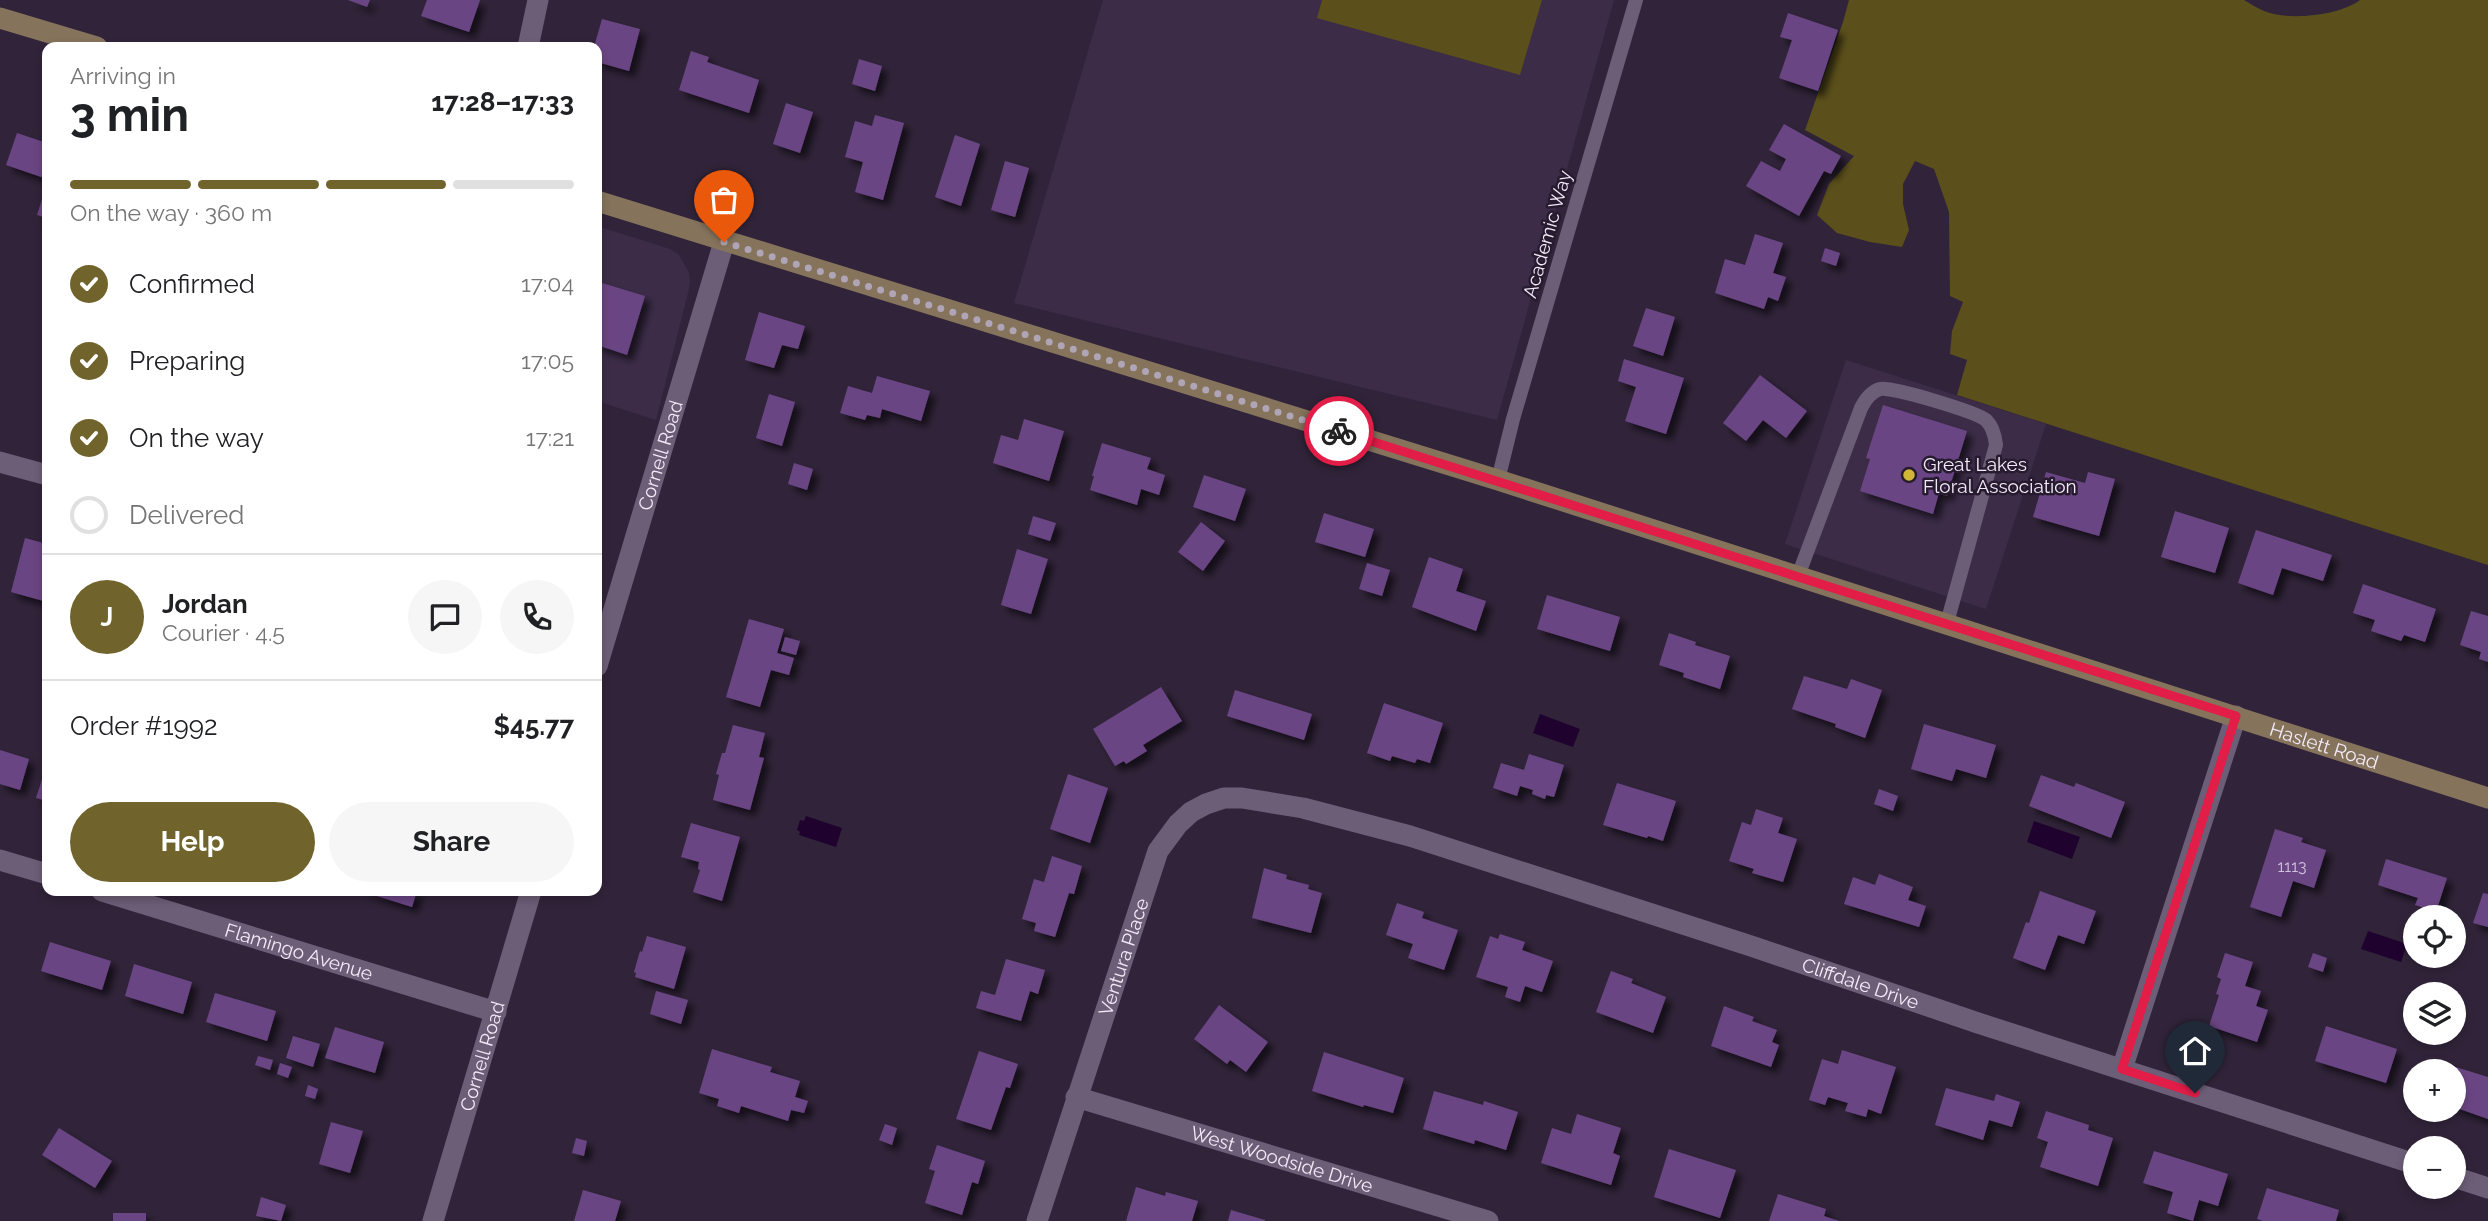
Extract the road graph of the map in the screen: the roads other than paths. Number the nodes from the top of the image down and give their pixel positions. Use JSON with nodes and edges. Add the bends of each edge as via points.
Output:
{"nodes":[{"id":1,"x":538,"y":0,"type":"edge"},
{"id":2,"x":1636,"y":0,"type":"edge"},
{"id":3,"x":0,"y":18,"type":"edge"},
{"id":4,"x":80,"y":42,"type":"edge"},
{"id":5,"x":529,"y":42,"type":"edge"},
{"id":6,"x":602,"y":203,"type":"edge"},
{"id":7,"x":724,"y":242,"type":"junction"},
{"id":8,"x":0,"y":463,"type":"edge"},
{"id":9,"x":42,"y":474,"type":"edge"},
{"id":10,"x":1498,"y":480,"type":"junction"},
{"id":11,"x":1798,"y":576,"type":"junction"},
{"id":12,"x":1947,"y":623,"type":"junction"},
{"id":13,"x":602,"y":642,"type":"edge"},
{"id":14,"x":2236,"y":716,"type":"junction"},
{"id":15,"x":2488,"y":798,"type":"edge"},
{"id":16,"x":1303,"y":808,"type":"joint"},
{"id":17,"x":0,"y":860,"type":"edge"},
{"id":18,"x":42,"y":873,"type":"edge"},
{"id":19,"x":118,"y":896,"type":"edge"},
{"id":20,"x":530,"y":896,"type":"edge"},
{"id":21,"x":496,"y":1012,"type":"junction"},
{"id":22,"x":2122,"y":1069,"type":"junction"},
{"id":23,"x":1076,"y":1097,"type":"junction"},
{"id":24,"x":2403,"y":1160,"type":"edge"},
{"id":25,"x":2466,"y":1181,"type":"edge"},
{"id":26,"x":2488,"y":1188,"type":"edge"},
{"id":27,"x":433,"y":1221,"type":"edge"},
{"id":28,"x":1037,"y":1221,"type":"edge"},
{"id":29,"x":1489,"y":1221,"type":"edge"}],
"edges":[{"from":1,"to":5,"type":"street"},
{"from":2,"to":10,"type":"lane","name":"Academic Way"},
{"from":3,"to":4,"type":"street"},
{"from":6,"to":7,"type":"street","name":"Haslett Road"},
{"from":7,"to":10,"type":"street","name":"Haslett Road"},
{"from":7,"to":13,"type":"street","name":"Cornell Road"},
{"from":8,"to":9,"type":"street"},
{"from":10,"to":11,"type":"street","name":"Haslett Road"},
{"from":11,"to":12,"type":"street","name":"Haslett Road"},
{"from":11,"to":12,"type":"lane","via":[[1865,399],[1890,388],[1973,414],[1989,422],[1996,445]]},
{"from":12,"to":14,"type":"street","name":"Haslett Road"},
{"from":14,"to":15,"type":"street","name":"Haslett Road"},
{"from":14,"to":22,"type":"street"},
{"from":16,"to":22,"type":"street","name":"Cliffdale Drive","via":[[1410,836]]},
{"from":16,"to":23,"type":"street","name":"Ventura Place","via":[[1224,798],[1191,811],[1178,824],[1152,867]]},
{"from":17,"to":18,"type":"street"},
{"from":19,"to":21,"type":"street","name":"Flamingo Avenue"},
{"from":20,"to":21,"type":"street","name":"Cornell Road"},
{"from":21,"to":27,"type":"street","name":"Cornell Road"},
{"from":22,"to":24,"type":"street","name":"Cliffdale Drive"},
{"from":23,"to":28,"type":"street","name":"Ventura Place"},
{"from":23,"to":29,"type":"street","name":"West Woodside Drive"},
{"from":25,"to":26,"type":"street"}]}
